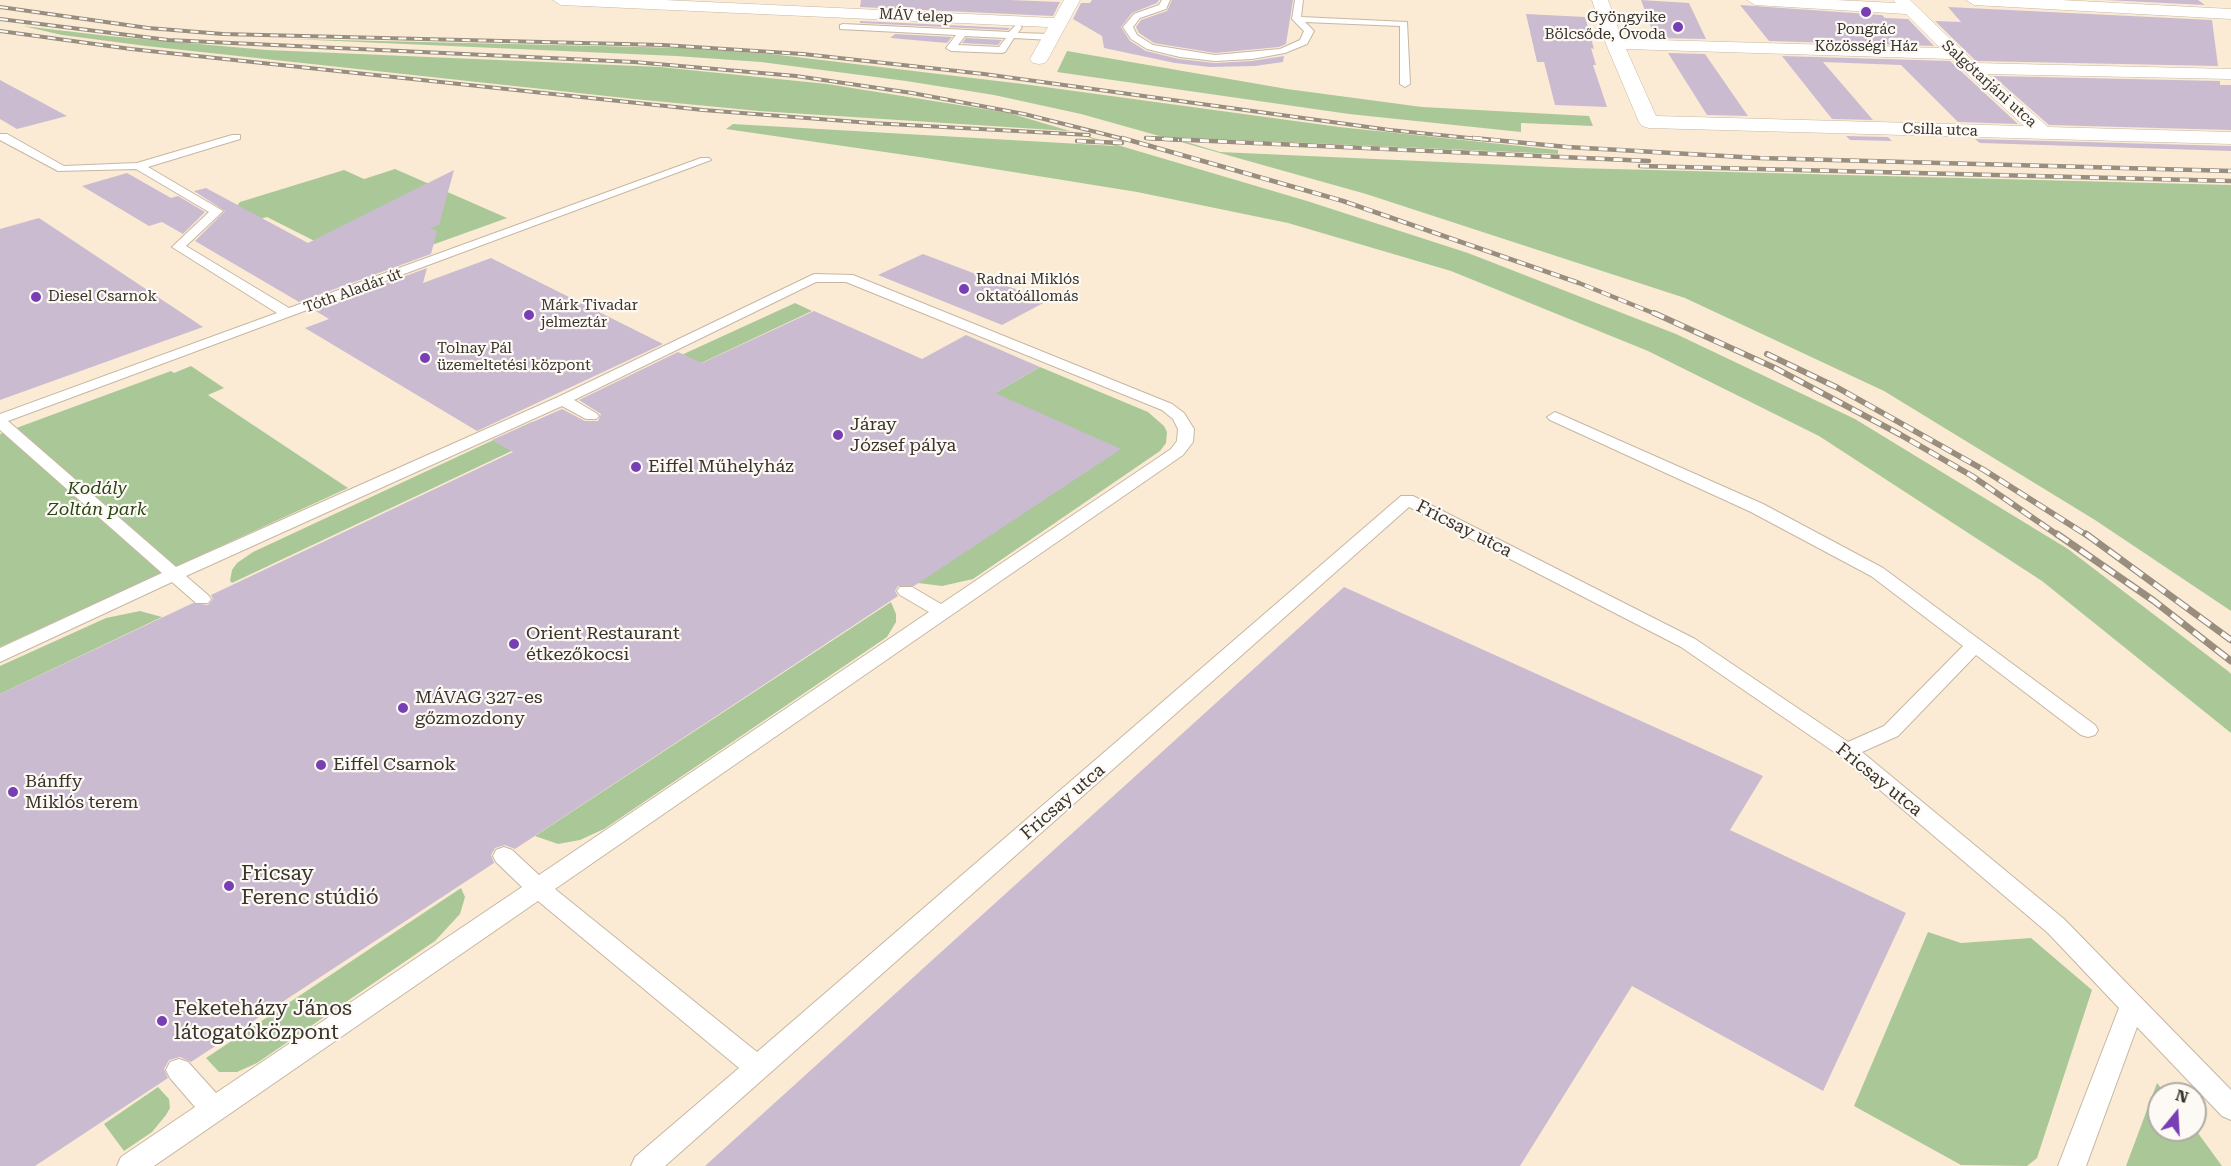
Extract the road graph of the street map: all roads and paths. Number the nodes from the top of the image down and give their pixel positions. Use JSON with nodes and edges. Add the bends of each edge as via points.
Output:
{"nodes":[{"id":1,"x":561,"y":0,"type":"edge"},
{"id":2,"x":1072,"y":0,"type":"edge"},
{"id":3,"x":1166,"y":0,"type":"edge"},
{"id":4,"x":1299,"y":0,"type":"edge"},
{"id":5,"x":1600,"y":0,"type":"edge"},
{"id":6,"x":1755,"y":0,"type":"edge"},
{"id":7,"x":1974,"y":0,"type":"edge"},
{"id":8,"x":670,"y":2,"type":"edge"},
{"id":9,"x":1905,"y":4,"type":"edge"},
{"id":10,"x":2231,"y":14,"type":"edge"},
{"id":11,"x":1296,"y":19,"type":"junction"},
{"id":12,"x":843,"y":27,"type":"dead end"},
{"id":13,"x":1054,"y":30,"type":"junction"},
{"id":14,"x":1014,"y":31,"type":"junction"},
{"id":15,"x":962,"y":33,"type":"junction"},
{"id":16,"x":1615,"y":44,"type":"junction"},
{"id":17,"x":1955,"y":54,"type":"junction"},
{"id":18,"x":1039,"y":60,"type":"dead end"},
{"id":19,"x":1970,"y":68,"type":"junction"},
{"id":20,"x":2231,"y":74,"type":"edge"},
{"id":21,"x":1405,"y":84,"type":"dead end"},
{"id":22,"x":2043,"y":133,"type":"junction"},
{"id":23,"x":1,"y":136,"type":"edge"},
{"id":24,"x":236,"y":137,"type":"dead end"},
{"id":25,"x":2231,"y":138,"type":"edge"},
{"id":26,"x":705,"y":160,"type":"dead end"},
{"id":27,"x":138,"y":165,"type":"junction"},
{"id":28,"x":289,"y":314,"type":"junction"},
{"id":29,"x":563,"y":400,"type":"junction"},
{"id":30,"x":591,"y":416,"type":"dead end"},
{"id":31,"x":1555,"y":417,"type":"dead end"},
{"id":32,"x":0,"y":421,"type":"edge"},
{"id":33,"x":173,"y":574,"type":"junction"},
{"id":34,"x":906,"y":591,"type":"dead end"},
{"id":35,"x":202,"y":598,"type":"dead end"},
{"id":36,"x":944,"y":613,"type":"junction"},
{"id":37,"x":1976,"y":645,"type":"junction"},
{"id":38,"x":0,"y":656,"type":"edge"},
{"id":39,"x":2088,"y":730,"type":"dead end"},
{"id":40,"x":1847,"y":751,"type":"junction"},
{"id":41,"x":504,"y":856,"type":"dead end"},
{"id":42,"x":539,"y":889,"type":"junction"},
{"id":43,"x":2132,"y":1005,"type":"junction"},
{"id":44,"x":758,"y":1068,"type":"junction"},
{"id":45,"x":179,"y":1070,"type":"dead end"},
{"id":46,"x":2231,"y":1108,"type":"edge"},
{"id":47,"x":214,"y":1109,"type":"junction"},
{"id":48,"x":131,"y":1166,"type":"edge"},
{"id":49,"x":645,"y":1166,"type":"edge"},
{"id":50,"x":2072,"y":1166,"type":"edge"}],
"edges":[{"from":1,"to":8,"type":"street","name":"MÁV telep"},
{"from":2,"to":13,"type":"street"},
{"from":3,"to":11,"type":"lane","via":[[1163,7],[1137,16],[1128,27],[1134,37],[1150,47],[1180,54],[1215,58],[1282,51],[1304,42],[1309,31]]},
{"from":4,"to":11,"type":"lane"},
{"from":5,"to":16,"type":"street"},
{"from":6,"to":9,"type":"street","name":"Salgótarjáni utca"},
{"from":7,"to":10,"type":"street"},
{"from":8,"to":13,"type":"street","name":"MÁV telep"},
{"from":9,"to":17,"type":"street","name":"Salgótarjáni utca"},
{"from":11,"to":21,"type":"lane","via":[[1404,24]]},
{"from":12,"to":15,"type":"lane"},
{"from":13,"to":14,"type":"lane"},
{"from":13,"to":18,"type":"street"},
{"from":14,"to":15,"type":"lane"},
{"from":14,"to":15,"type":"lane","via":[[1002,50],[951,48]]},
{"from":16,"to":17,"type":"street"},
{"from":16,"to":22,"type":"street","name":"Csilla utca","via":[[1648,122]]},
{"from":17,"to":19,"type":"street","name":"Salgótarjáni utca"},
{"from":19,"to":20,"type":"street"},
{"from":19,"to":22,"type":"street","name":"Salgótarjáni utca"},
{"from":22,"to":25,"type":"street","name":"Csilla utca"},
{"from":23,"to":27,"type":"lane","via":[[62,169]]},
{"from":24,"to":27,"type":"lane"},
{"from":26,"to":28,"type":"lane","name":"Tóth Aladár út"},
{"from":27,"to":28,"type":"lane","via":[[217,211],[178,247]]},
{"from":28,"to":32,"type":"lane","name":"Tóth Aladár út"},
{"from":29,"to":30,"type":"lane"},
{"from":29,"to":33,"type":"lane"},
{"from":29,"to":36,"type":"lane","via":[[814,279],[849,278],[1167,407],[1179,416],[1186,429],[1185,442],[1177,452]]},
{"from":31,"to":37,"type":"lane","via":[[1757,508],[1877,572]]},
{"from":32,"to":33,"type":"lane"},
{"from":33,"to":35,"type":"lane"},
{"from":33,"to":38,"type":"lane"},
{"from":34,"to":36,"type":"lane"},
{"from":36,"to":42,"type":"lane"},
{"from":37,"to":39,"type":"lane"},
{"from":37,"to":40,"type":"lane","via":[[1891,731]]},
{"from":40,"to":43,"type":"lane","name":"Fricsay utca","via":[[2056,926]]},
{"from":40,"to":44,"type":"lane","name":"Fricsay utca","via":[[1688,643],[1407,500]]},
{"from":41,"to":42,"type":"lane"},
{"from":42,"to":44,"type":"lane"},
{"from":42,"to":47,"type":"lane"},
{"from":43,"to":46,"type":"lane","name":"Fricsay utca"},
{"from":43,"to":50,"type":"lane"},
{"from":44,"to":49,"type":"lane","name":"Fricsay utca"},
{"from":45,"to":47,"type":"lane"},
{"from":47,"to":48,"type":"lane"}]}
